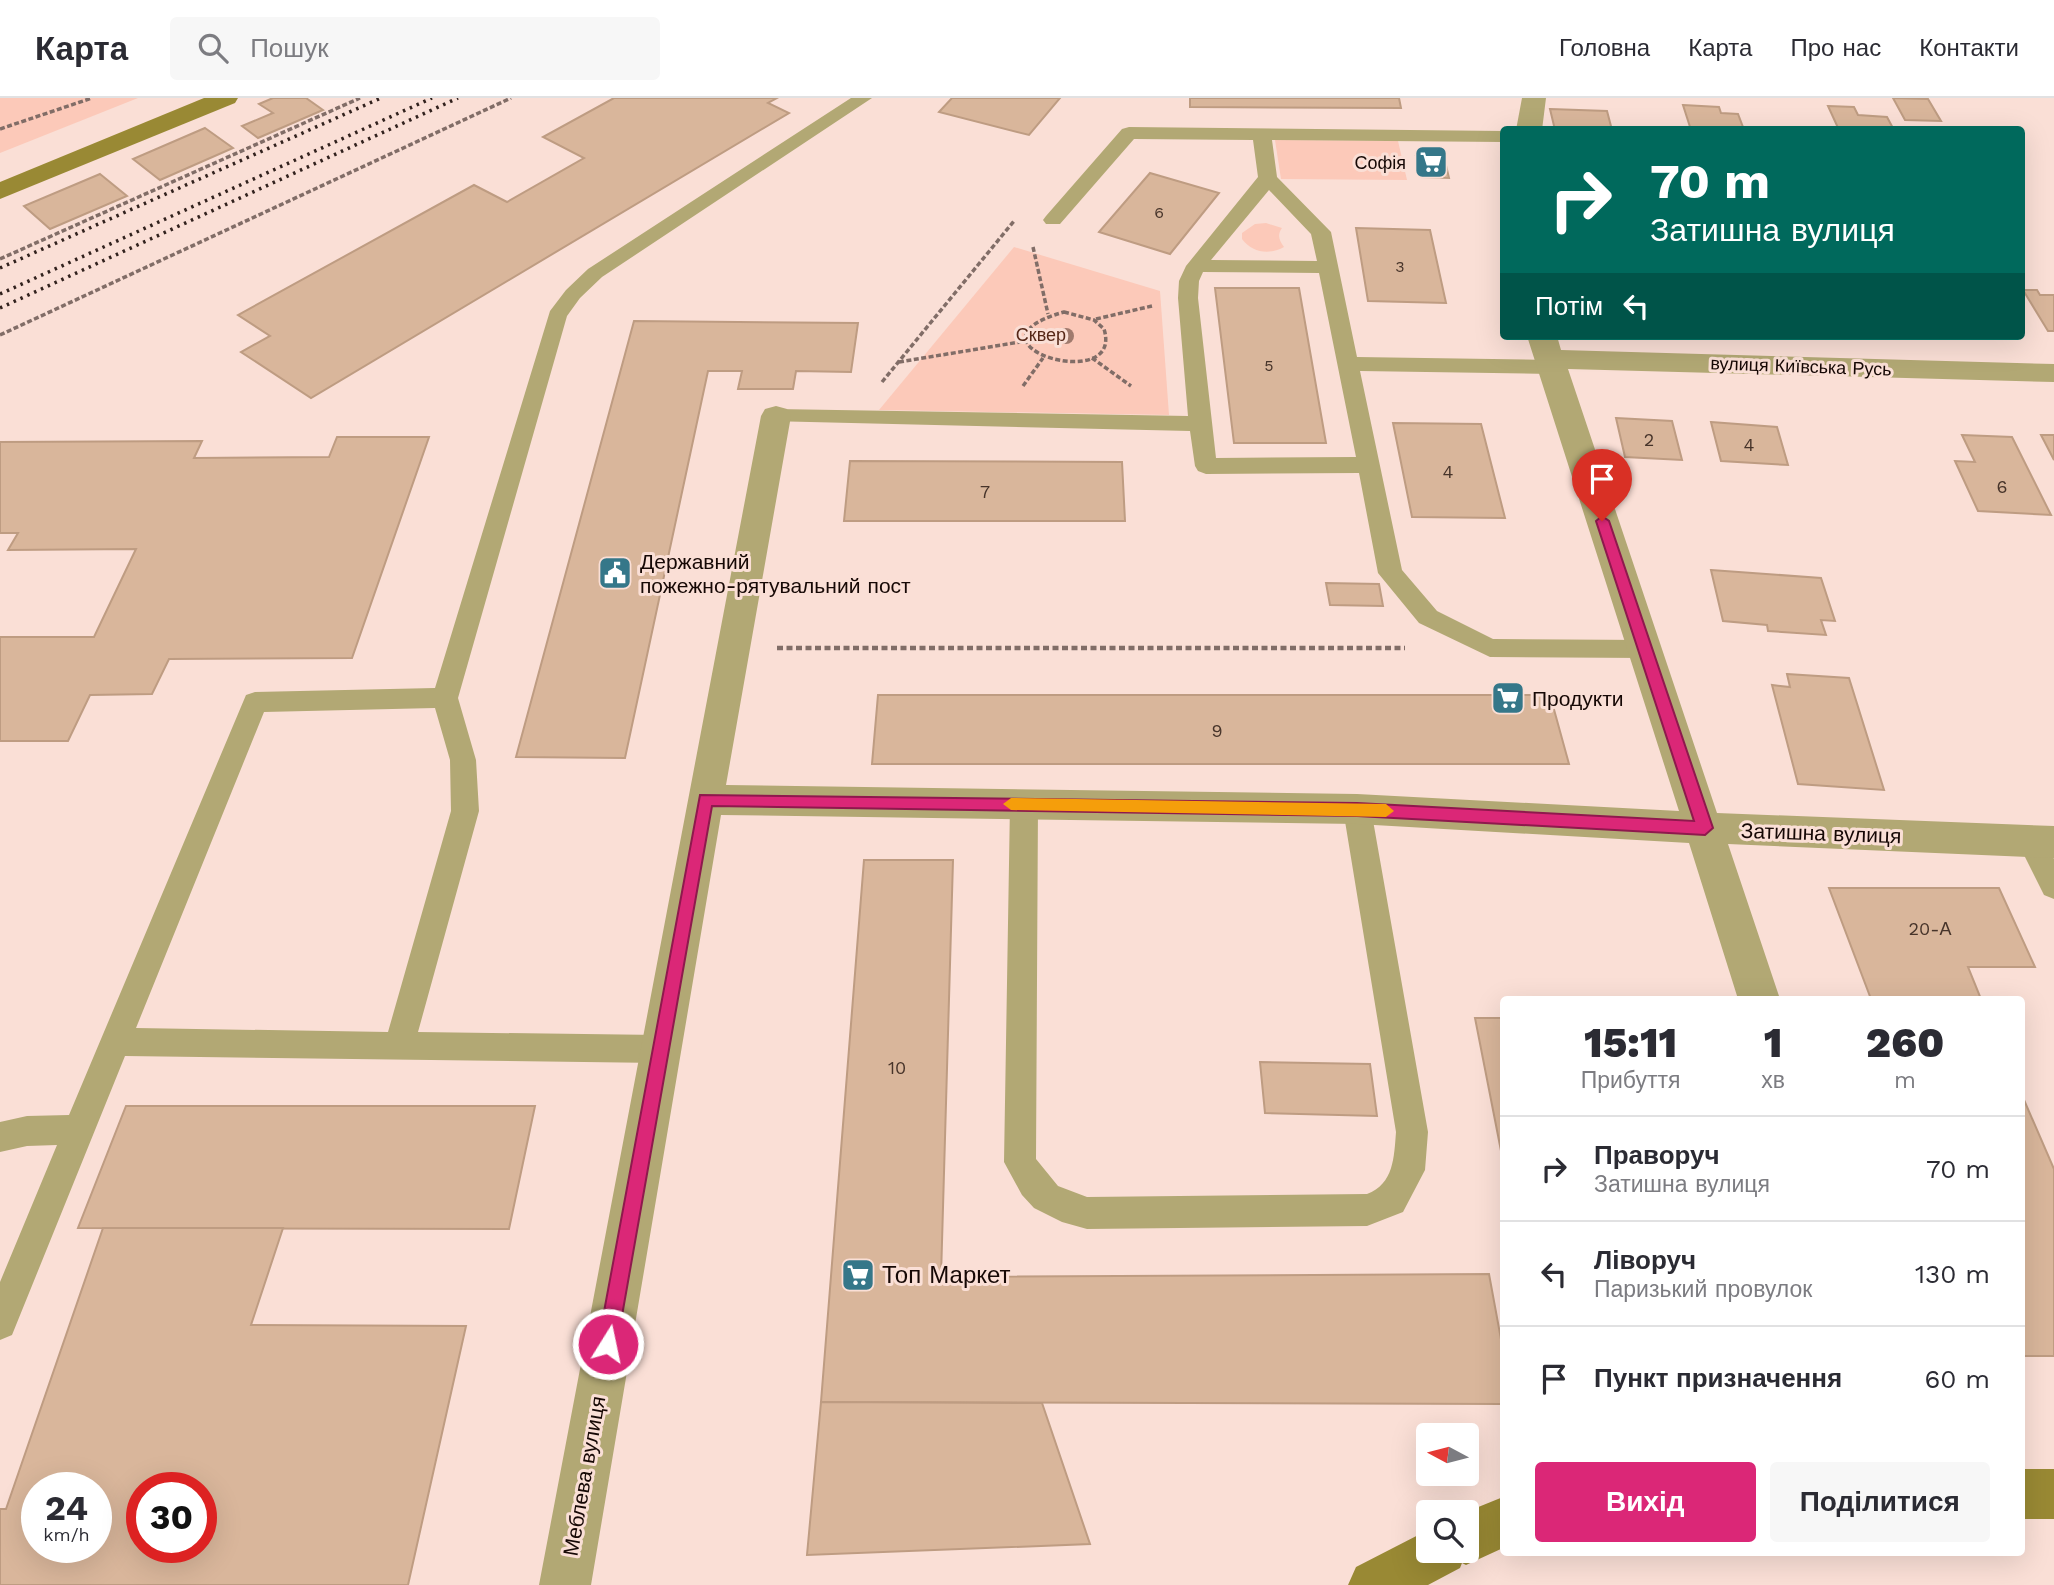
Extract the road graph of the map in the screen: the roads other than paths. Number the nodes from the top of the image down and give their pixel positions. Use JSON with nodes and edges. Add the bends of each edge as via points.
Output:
{"nodes":[{"id":1,"x":226,"y":98,"type":"edge"},
{"id":2,"x":863,"y":98,"type":"edge"},
{"id":3,"x":1534,"y":98,"type":"edge"},
{"id":4,"x":1530,"y":126,"type":"edge"},
{"id":5,"x":1262,"y":134,"type":"junction"},
{"id":6,"x":1500,"y":136,"type":"edge"},
{"id":7,"x":1268,"y":178,"type":"junction"},
{"id":8,"x":0,"y":191,"type":"edge"},
{"id":9,"x":1053,"y":220,"type":"dead end"},
{"id":10,"x":1196,"y":266,"type":"junction"},
{"id":11,"x":1328,"y":267,"type":"junction"},
{"id":12,"x":1548,"y":354,"type":"edge"},
{"id":13,"x":1348,"y":364,"type":"junction"},
{"id":14,"x":2054,"y":373,"type":"edge"},
{"id":15,"x":776,"y":416,"type":"joint"},
{"id":16,"x":1200,"y":424,"type":"junction"},
{"id":17,"x":1369,"y":465,"type":"junction"},
{"id":18,"x":1645,"y":649,"type":"junction"},
{"id":19,"x":445,"y":698,"type":"junction"},
{"id":20,"x":706,"y":800,"type":"junction"},
{"id":21,"x":1024,"y":804,"type":"junction"},
{"id":22,"x":1357,"y":809,"type":"junction"},
{"id":23,"x":1705,"y":828,"type":"junction"},
{"id":24,"x":2042,"y":842,"type":"edge"},
{"id":25,"x":2054,"y":887,"type":"edge"},
{"id":26,"x":1758,"y":996,"type":"edge"},
{"id":27,"x":117,"y":1042,"type":"junction"},
{"id":28,"x":399,"y":1046,"type":"junction"},
{"id":29,"x":660,"y":1049,"type":"junction"},
{"id":30,"x":79,"y":1130,"type":"junction"},
{"id":31,"x":0,"y":1137,"type":"edge"},
{"id":32,"x":0,"y":1323,"type":"edge"},
{"id":33,"x":2025,"y":1494,"type":"edge"},
{"id":34,"x":2054,"y":1494,"type":"edge"},
{"id":35,"x":1500,"y":1523,"type":"edge"},
{"id":36,"x":1479,"y":1533,"type":"edge"},
{"id":37,"x":1417,"y":1563,"type":"edge"},
{"id":38,"x":565,"y":1585,"type":"edge"},
{"id":39,"x":1374,"y":1585,"type":"edge"}],
"edges":[{"from":1,"to":8,"type":"street"},
{"from":2,"to":19,"type":"lane","via":[[595,273],[557,316]]},
{"from":3,"to":4,"type":"street"},
{"from":5,"to":6,"type":"lane"},
{"from":5,"to":7,"type":"lane"},
{"from":5,"to":9,"type":"lane","via":[[1129,133]]},
{"from":7,"to":10,"type":"lane"},
{"from":7,"to":11,"type":"lane","via":[[1321,232]]},
{"from":10,"to":11,"type":"lane"},
{"from":10,"to":16,"type":"lane","via":[[1188,298]]},
{"from":11,"to":13,"type":"lane"},
{"from":12,"to":13,"type":"lane"},
{"from":12,"to":14,"type":"street","name":"вулиця Київська Русь"},
{"from":12,"to":18,"type":"street"},
{"from":13,"to":17,"type":"lane"},
{"from":15,"to":16,"type":"lane"},
{"from":15,"to":20,"type":"street","name":"Меблева вулиця"},
{"from":16,"to":17,"type":"lane","via":[[1206,466]]},
{"from":17,"to":18,"type":"lane","via":[[1390,573],[1428,617],[1490,648]]},
{"from":18,"to":23,"type":"street"},
{"from":19,"to":27,"type":"lane","via":[[255,702]]},
{"from":19,"to":28,"type":"lane","via":[[463,760],[466,811]]},
{"from":20,"to":21,"type":"street","name":"Затишна вулиця"},
{"from":20,"to":29,"type":"street","name":"Меблева вулиця"},
{"from":21,"to":22,"type":"street","name":"Затишна вулиця"},
{"from":21,"to":22,"type":"lane","via":[[1020,1162],[1034,1186],[1055,1205],[1087,1213],[1367,1210],[1391,1201],[1409,1170],[1412,1132]]},
{"from":22,"to":23,"type":"street","name":"Затишна вулиця"},
{"from":23,"to":24,"type":"street","name":"Затишна вулиця"},
{"from":23,"to":26,"type":"street"},
{"from":24,"to":25,"type":"lane"},
{"from":27,"to":28,"type":"lane"},
{"from":27,"to":30,"type":"lane"},
{"from":28,"to":29,"type":"lane"},
{"from":29,"to":38,"type":"street","name":"Меблева вулиця"},
{"from":30,"to":31,"type":"lane","via":[[26,1131]]},
{"from":30,"to":32,"type":"lane"},
{"from":33,"to":34,"type":"street"},
{"from":35,"to":36,"type":"street"},
{"from":37,"to":39,"type":"street"}]}
